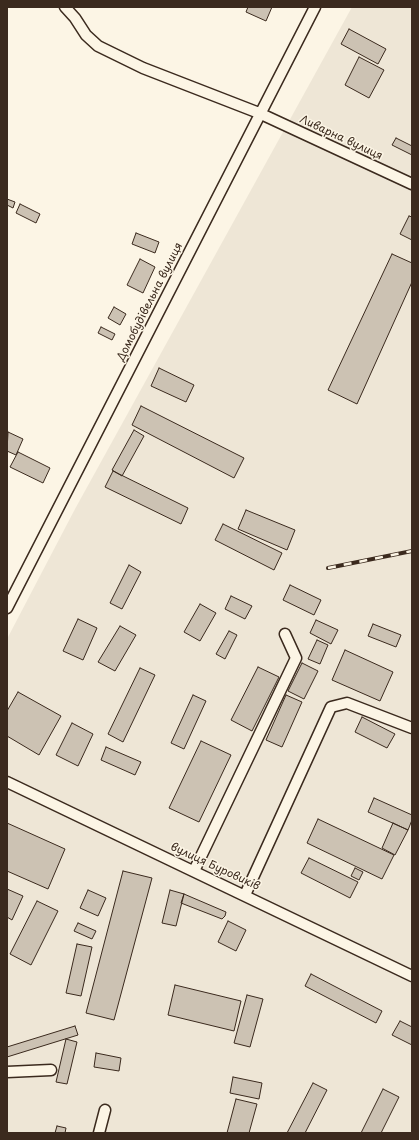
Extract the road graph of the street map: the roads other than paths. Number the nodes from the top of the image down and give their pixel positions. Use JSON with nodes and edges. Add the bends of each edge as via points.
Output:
{"nodes":[{"id":1,"x":65,"y":7,"type":"edge"},
{"id":2,"x":315,"y":7,"type":"edge"},
{"id":3,"x":259,"y":113,"type":"junction"},
{"id":4,"x":412,"y":184,"type":"edge"},
{"id":5,"x":7,"y":608,"type":"edge"},
{"id":6,"x":285,"y":634,"type":"dead end"},
{"id":7,"x":412,"y":728,"type":"edge"},
{"id":8,"x":7,"y":782,"type":"edge"},
{"id":9,"x":194,"y":871,"type":"junction"},
{"id":10,"x":246,"y":895,"type":"junction"},
{"id":11,"x":412,"y":976,"type":"edge"},
{"id":12,"x":51,"y":1070,"type":"dead end"},
{"id":13,"x":7,"y":1072,"type":"edge"},
{"id":14,"x":105,"y":1110,"type":"dead end"},
{"id":15,"x":99,"y":1133,"type":"edge"}],
"edges":[{"from":1,"to":3,"type":"street","name":"Ливарна вулиця","via":[[98,46],[143,68]]},
{"from":2,"to":3,"type":"street","name":"Домобудівельна вулиця"},
{"from":3,"to":4,"type":"street","name":"Ливарна вулиця"},
{"from":3,"to":5,"type":"street","name":"Домобудівельна вулиця"},
{"from":6,"to":9,"type":"street","via":[[296,658]]},
{"from":7,"to":10,"type":"street","via":[[347,703],[330,707]]},
{"from":8,"to":9,"type":"street","name":"вулиця Буровиків"},
{"from":9,"to":10,"type":"street","name":"вулиця Буровиків"},
{"from":10,"to":11,"type":"street","name":"вулиця Буровиків"},
{"from":12,"to":13,"type":"street"},
{"from":14,"to":15,"type":"street"}]}
